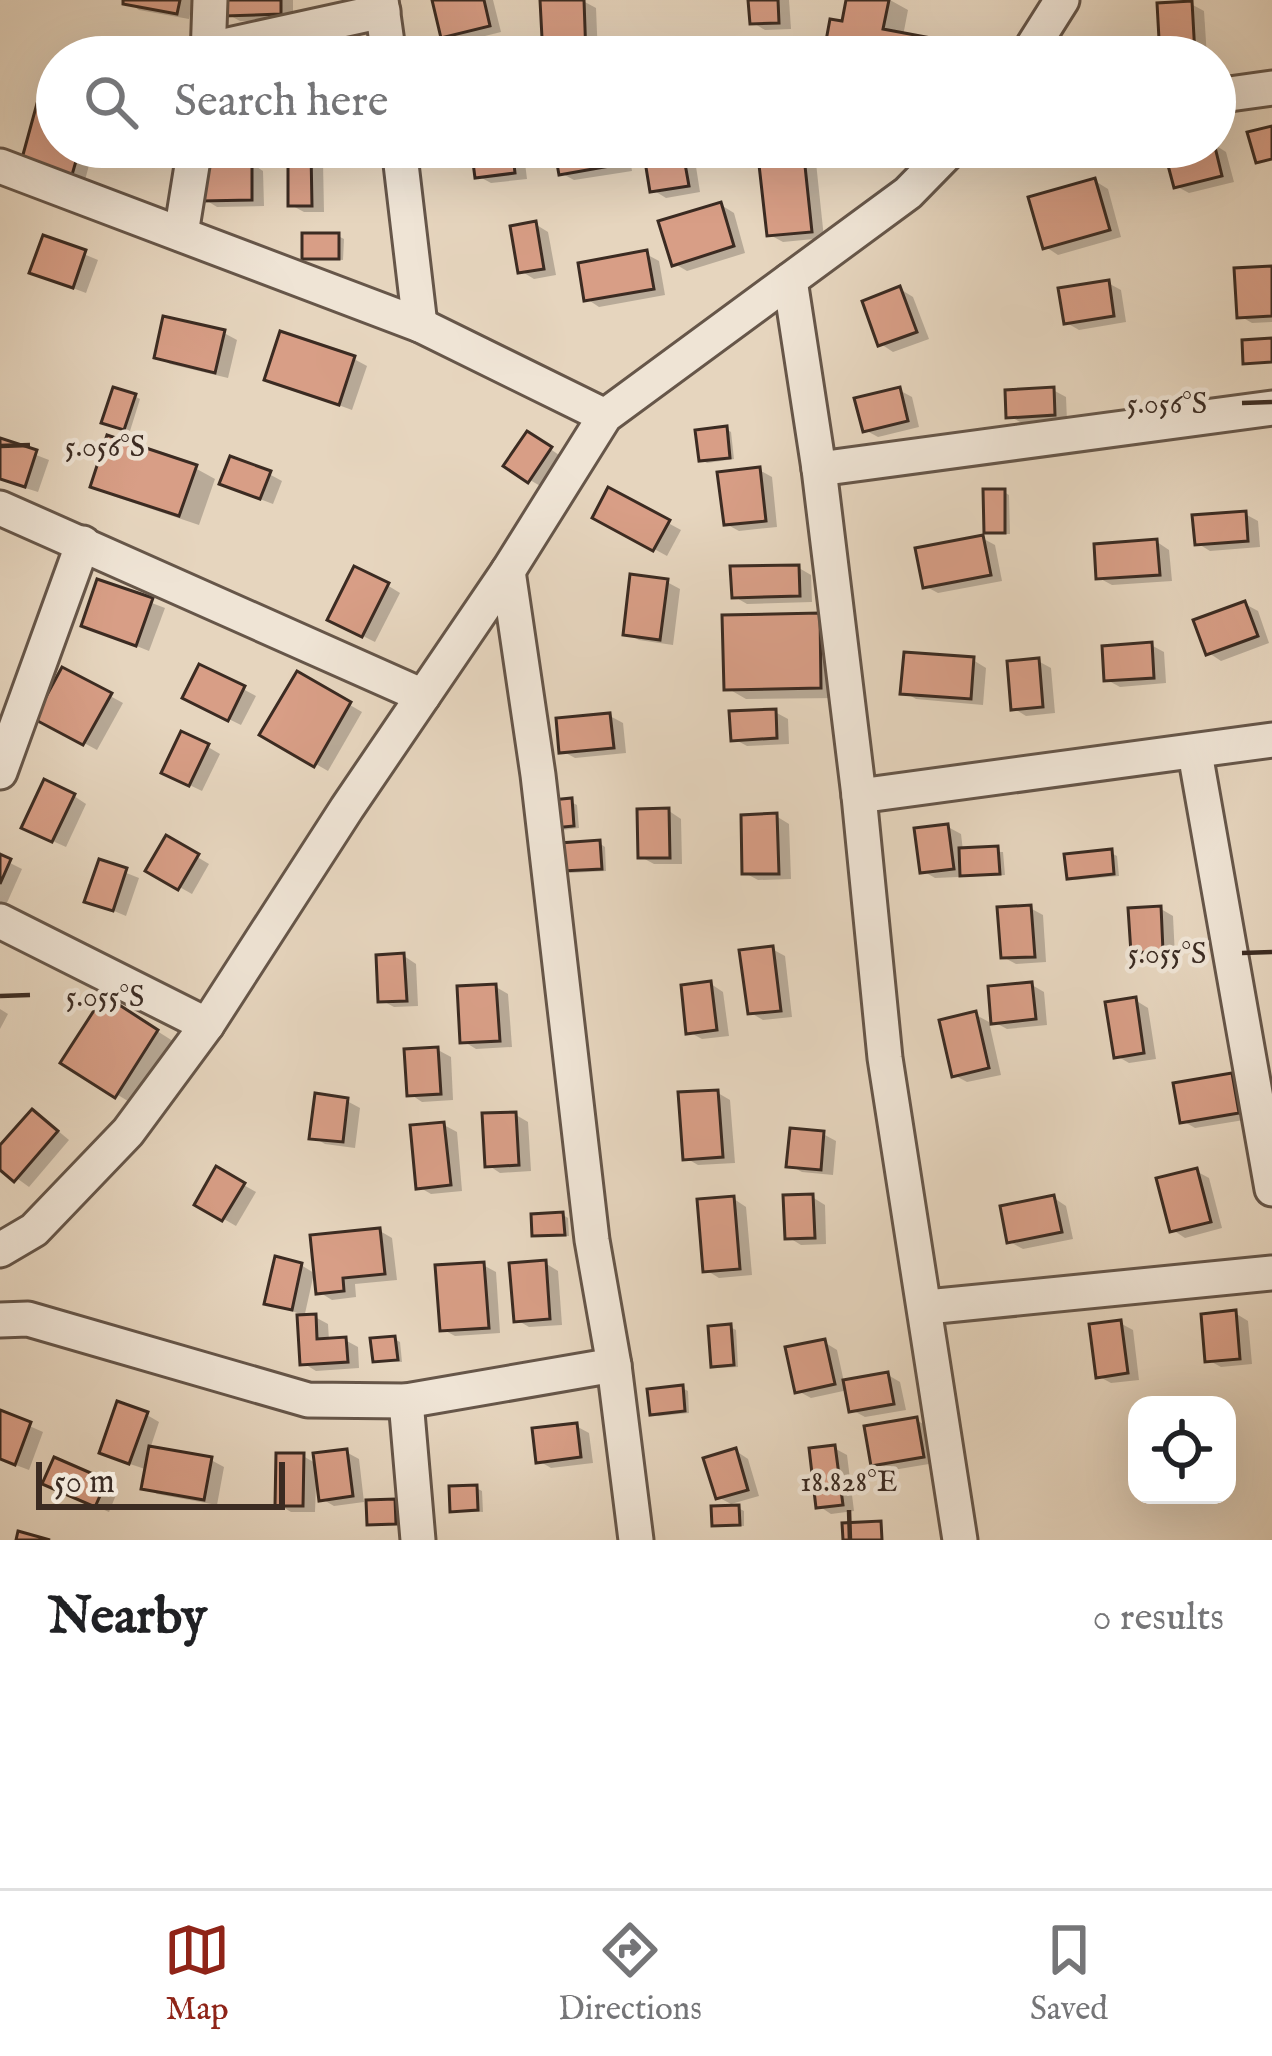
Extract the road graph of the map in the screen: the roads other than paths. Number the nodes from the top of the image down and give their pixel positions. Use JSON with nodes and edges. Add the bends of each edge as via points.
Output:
{"nodes":[{"id":1,"x":210,"y":0,"type":"edge"},
{"id":2,"x":1062,"y":0,"type":"edge"},
{"id":3,"x":382,"y":5,"type":"edge"},
{"id":4,"x":209,"y":36,"type":"edge"},
{"id":5,"x":270,"y":36,"type":"edge"},
{"id":6,"x":386,"y":36,"type":"edge"},
{"id":7,"x":1039,"y":36,"type":"edge"},
{"id":8,"x":1272,"y":88,"type":"edge"},
{"id":9,"x":1236,"y":93,"type":"edge"},
{"id":10,"x":0,"y":166,"type":"edge"},
{"id":11,"x":192,"y":168,"type":"edge"},
{"id":12,"x":402,"y":168,"type":"edge"},
{"id":13,"x":933,"y":168,"type":"edge"},
{"id":14,"x":181,"y":234,"type":"junction"},
{"id":15,"x":790,"y":280,"type":"junction"},
{"id":16,"x":421,"y":325,"type":"junction"},
{"id":17,"x":1272,"y":408,"type":"edge"},
{"id":18,"x":605,"y":416,"type":"junction"},
{"id":19,"x":819,"y":469,"type":"junction"},
{"id":20,"x":0,"y":508,"type":"edge"},
{"id":21,"x":83,"y":543,"type":"junction"},
{"id":22,"x":508,"y":571,"type":"junction"},
{"id":23,"x":424,"y":696,"type":"junction"},
{"id":24,"x":1272,"y":740,"type":"edge"},
{"id":25,"x":1195,"y":753,"type":"junction"},
{"id":26,"x":0,"y":772,"type":"edge"},
{"id":27,"x":859,"y":796,"type":"junction"},
{"id":28,"x":0,"y":921,"type":"edge"},
{"id":29,"x":207,"y":1024,"type":"junction"},
{"id":30,"x":1272,"y":1189,"type":"edge"},
{"id":31,"x":0,"y":1250,"type":"edge"},
{"id":32,"x":1272,"y":1273,"type":"edge"},
{"id":33,"x":927,"y":1307,"type":"junction"},
{"id":34,"x":0,"y":1320,"type":"edge"},
{"id":35,"x":614,"y":1365,"type":"junction"},
{"id":36,"x":406,"y":1401,"type":"junction"},
{"id":37,"x":418,"y":1540,"type":"edge"},
{"id":38,"x":636,"y":1540,"type":"edge"},
{"id":39,"x":961,"y":1540,"type":"edge"}],
"edges":[{"from":1,"to":4,"type":"street"},
{"from":2,"to":7,"type":"street"},
{"from":3,"to":5,"type":"street"},
{"from":3,"to":6,"type":"street"},
{"from":8,"to":9,"type":"street"},
{"from":10,"to":14,"type":"street"},
{"from":11,"to":14,"type":"street"},
{"from":12,"to":16,"type":"street"},
{"from":13,"to":15,"type":"street"},
{"from":14,"to":16,"type":"street"},
{"from":15,"to":18,"type":"street"},
{"from":15,"to":19,"type":"street"},
{"from":16,"to":18,"type":"street"},
{"from":17,"to":19,"type":"street"},
{"from":18,"to":22,"type":"street"},
{"from":19,"to":27,"type":"street"},
{"from":20,"to":21,"type":"street"},
{"from":21,"to":23,"type":"street"},
{"from":21,"to":26,"type":"street"},
{"from":22,"to":23,"type":"street"},
{"from":22,"to":35,"type":"street"},
{"from":23,"to":29,"type":"street"},
{"from":24,"to":25,"type":"street"},
{"from":25,"to":27,"type":"street"},
{"from":25,"to":30,"type":"street"},
{"from":27,"to":33,"type":"street","via":[[886,1058]]},
{"from":28,"to":29,"type":"street"},
{"from":29,"to":31,"type":"street","via":[[128,1132],[34,1230]]},
{"from":32,"to":33,"type":"street"},
{"from":33,"to":39,"type":"street"},
{"from":34,"to":36,"type":"street","via":[[28,1319],[308,1400]]},
{"from":35,"to":36,"type":"street"},
{"from":35,"to":38,"type":"street"},
{"from":36,"to":37,"type":"street"}]}
